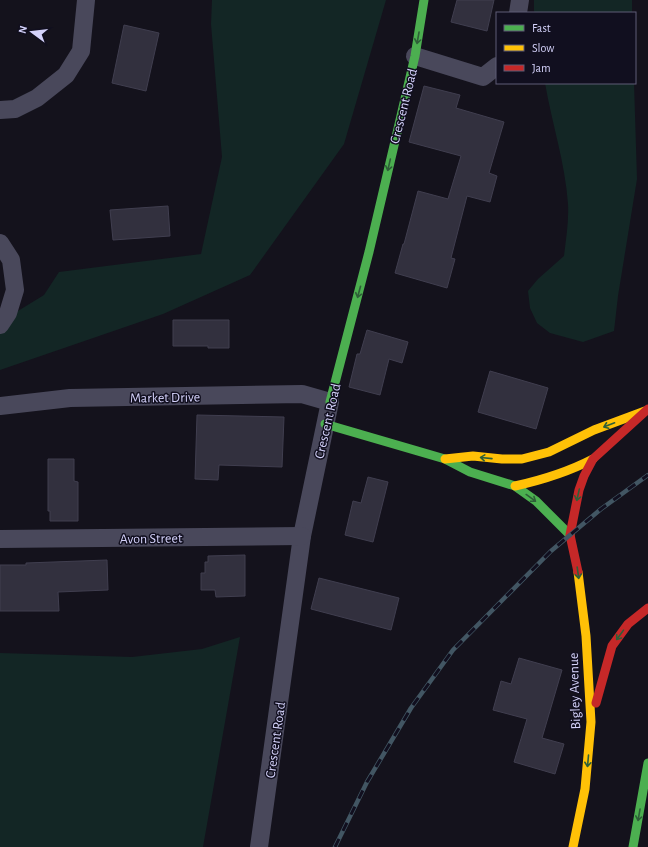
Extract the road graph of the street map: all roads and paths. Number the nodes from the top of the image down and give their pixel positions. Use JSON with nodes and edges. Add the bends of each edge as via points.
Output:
{"nodes":[{"id":1,"x":86,"y":0,"type":"edge"},
{"id":2,"x":424,"y":0,"type":"edge"},
{"id":3,"x":520,"y":0,"type":"edge"},
{"id":4,"x":518,"y":12,"type":"edge"},
{"id":5,"x":415,"y":56,"type":"junction"},
{"id":6,"x":496,"y":67,"type":"edge"},
{"id":7,"x":0,"y":97,"type":"edge"},
{"id":8,"x":7,"y":109,"type":"edge"},
{"id":9,"x":0,"y":243,"type":"edge"},
{"id":10,"x":0,"y":325,"type":"edge"},
{"id":11,"x":330,"y":402,"type":"junction"},
{"id":12,"x":0,"y":406,"type":"edge"},
{"id":13,"x":647,"y":410,"type":"edge"},
{"id":14,"x":325,"y":424,"type":"junction"},
{"id":15,"x":445,"y":459,"type":"junction"},
{"id":16,"x":593,"y":459,"type":"junction"},
{"id":17,"x":515,"y":486,"type":"junction"},
{"id":18,"x":570,"y":535,"type":"junction"},
{"id":19,"x":302,"y":536,"type":"junction"},
{"id":20,"x":0,"y":539,"type":"edge"},
{"id":21,"x":648,"y":608,"type":"edge"},
{"id":22,"x":591,"y":722,"type":"junction"},
{"id":23,"x":648,"y":763,"type":"edge"},
{"id":24,"x":259,"y":847,"type":"edge"},
{"id":25,"x":573,"y":847,"type":"edge"},
{"id":26,"x":633,"y":847,"type":"edge"}],
"edges":[{"from":1,"to":8,"type":"street","via":[[81,51],[66,75],[37,98]]},
{"from":2,"to":5,"type":"main road","name":"Crescent Road","one_way":true},
{"from":3,"to":4,"type":"street"},
{"from":5,"to":6,"type":"street","via":[[483,77]]},
{"from":5,"to":11,"type":"main road","name":"Crescent Road","one_way":true,"via":[[369,252]]},
{"from":7,"to":8,"type":"street"},
{"from":9,"to":10,"type":"street","via":[[11,260],[16,290],[8,313]]},
{"from":11,"to":12,"type":"street","name":"Market Drive","via":[[302,394],[70,398]]},
{"from":11,"to":14,"type":"street","name":"Crescent Road"},
{"from":13,"to":15,"type":"main road","one_way":true,"via":[[534,456],[515,459],[473,456]]},
{"from":13,"to":16,"type":"main road"},
{"from":14,"to":15,"type":"main road"},
{"from":14,"to":19,"type":"street","name":"Crescent Road"},
{"from":15,"to":17,"type":"main road","name":"Bigley Avenue","via":[[470,472]]},
{"from":16,"to":17,"type":"main road","via":[[559,475]]},
{"from":16,"to":18,"type":"main road","name":"Bigley Avenue","one_way":true,"via":[[579,490]]},
{"from":17,"to":18,"type":"main road","name":"Bigley Avenue","one_way":true,"via":[[536,501]]},
{"from":18,"to":22,"type":"main road","name":"Bigley Avenue","one_way":true,"via":[[578,567],[586,636]]},
{"from":19,"to":20,"type":"street","name":"Avon Street"},
{"from":19,"to":24,"type":"street","name":"Crescent Road"},
{"from":21,"to":22,"type":"main road","one_way":true,"via":[[628,624],[612,646]]},
{"from":22,"to":25,"type":"main road","name":"Bigley Avenue","one_way":true,"via":[[585,789]]},
{"from":23,"to":26,"type":"main road","one_way":true}]}
